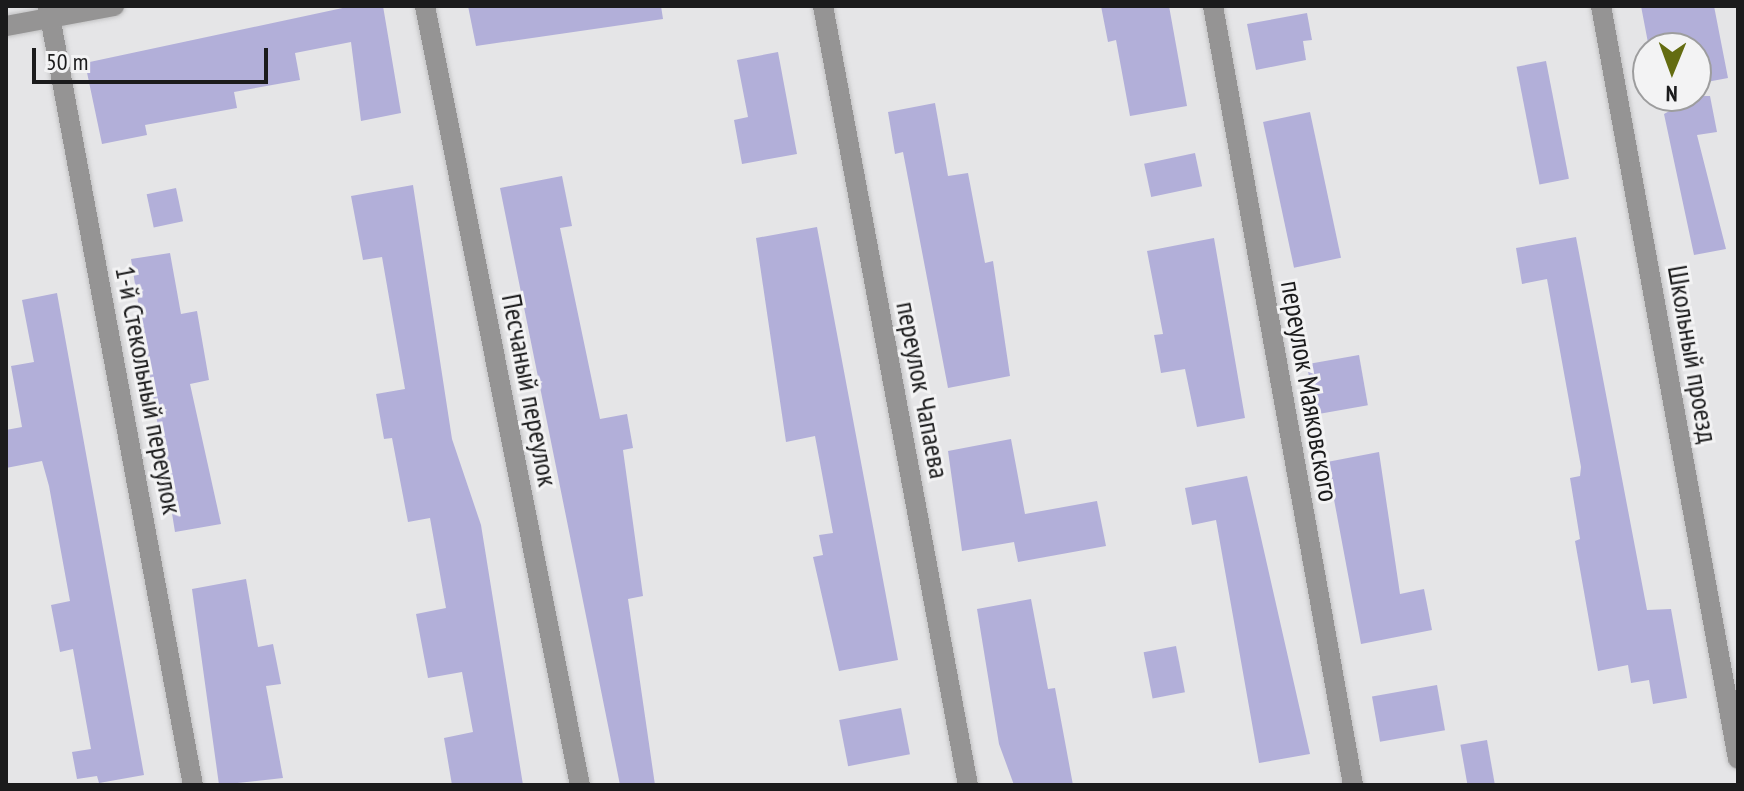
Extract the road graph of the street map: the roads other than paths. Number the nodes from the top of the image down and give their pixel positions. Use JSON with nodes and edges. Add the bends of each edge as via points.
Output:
{"nodes":[{"id":1,"x":114,"y":6,"type":"edge"},
{"id":2,"x":425,"y":6,"type":"edge"},
{"id":3,"x":823,"y":6,"type":"edge"},
{"id":4,"x":1213,"y":6,"type":"edge"},
{"id":5,"x":1601,"y":6,"type":"edge"},
{"id":6,"x":49,"y":12,"type":"edge"},
{"id":7,"x":6,"y":26,"type":"edge"},
{"id":8,"x":1738,"y":759,"type":"edge"},
{"id":9,"x":193,"y":785,"type":"edge"},
{"id":10,"x":580,"y":785,"type":"edge"},
{"id":11,"x":968,"y":785,"type":"edge"},
{"id":12,"x":1353,"y":785,"type":"edge"}],
"edges":[{"from":1,"to":6,"type":"street"},
{"from":2,"to":10,"type":"street","name":"Песчаный переулок"},
{"from":3,"to":11,"type":"street","name":"переулок Чапаева"},
{"from":4,"to":12,"type":"street","name":"переулок Маяковского"},
{"from":5,"to":8,"type":"street","name":"Школьный проезд"},
{"from":6,"to":7,"type":"street"},
{"from":6,"to":9,"type":"street","name":"1-й Стекольный переулок"}]}
